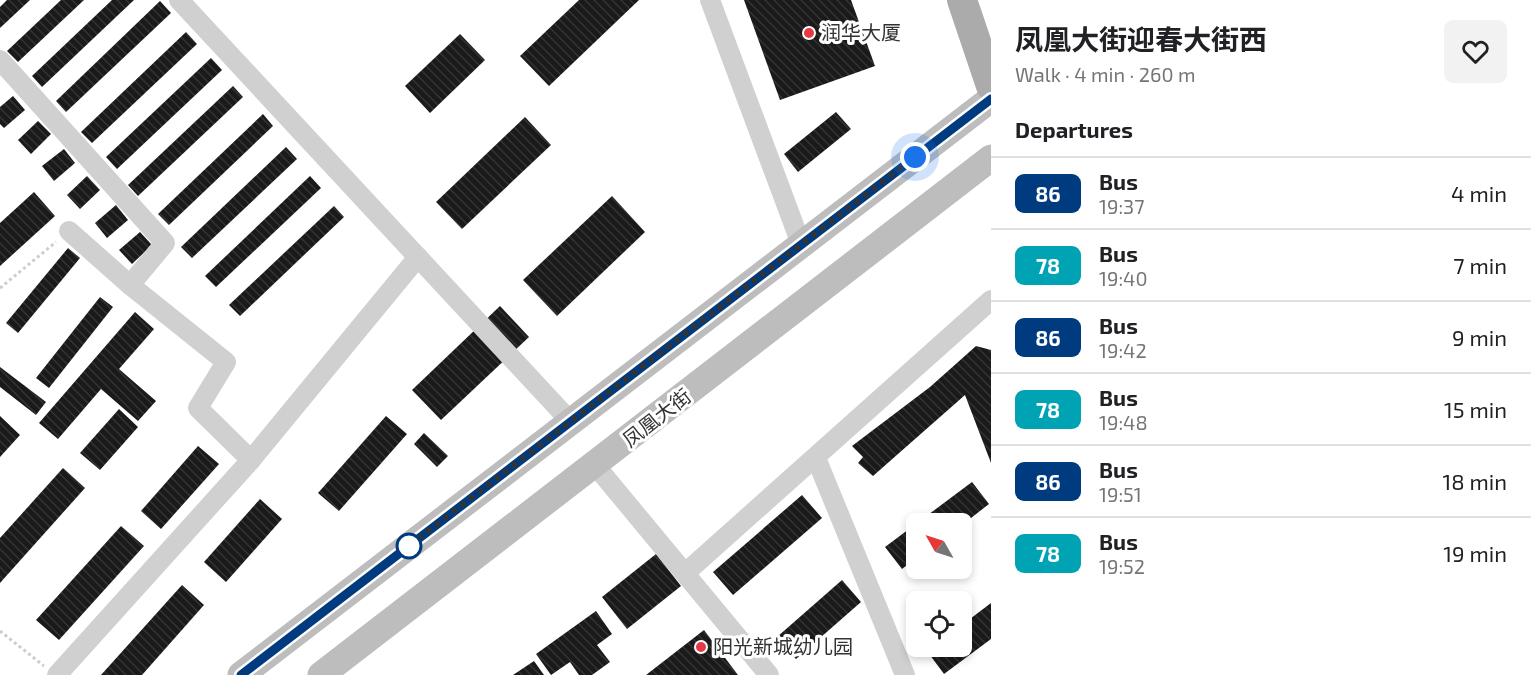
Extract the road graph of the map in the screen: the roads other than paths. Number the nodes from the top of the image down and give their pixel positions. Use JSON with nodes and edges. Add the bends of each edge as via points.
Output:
{"nodes":[{"id":1,"x":179,"y":0,"type":"edge"},
{"id":2,"x":710,"y":0,"type":"edge"},
{"id":3,"x":962,"y":0,"type":"edge"},
{"id":4,"x":0,"y":60,"type":"edge"},
{"id":5,"x":991,"y":86,"type":"edge"},
{"id":6,"x":991,"y":99,"type":"edge"},
{"id":7,"x":991,"y":158,"type":"edge"},
{"id":8,"x":69,"y":231,"type":"road end"},
{"id":9,"x":801,"y":244,"type":"junction"},
{"id":10,"x":418,"y":257,"type":"junction"},
{"id":11,"x":130,"y":285,"type":"junction"},
{"id":12,"x":991,"y":300,"type":"edge"},
{"id":13,"x":571,"y":422,"type":"junction"},
{"id":14,"x":816,"y":458,"type":"junction"},
{"id":15,"x":251,"y":460,"type":"junction"},
{"id":16,"x":595,"y":465,"type":"junction"},
{"id":17,"x":692,"y":567,"type":"dead end"},
{"id":18,"x":51,"y":671,"type":"edge"},
{"id":19,"x":241,"y":675,"type":"edge"},
{"id":20,"x":321,"y":675,"type":"edge"},
{"id":21,"x":769,"y":675,"type":"edge"},
{"id":22,"x":905,"y":675,"type":"edge"}],
"edges":[{"from":1,"to":10,"type":"street"},
{"from":2,"to":9,"type":"street"},
{"from":3,"to":5,"type":"main road"},
{"from":4,"to":11,"type":"street","via":[[165,243]]},
{"from":6,"to":9,"type":"main road"},
{"from":7,"to":16,"type":"main road","name":"凤凰大街"},
{"from":8,"to":11,"type":"street"},
{"from":9,"to":13,"type":"main road"},
{"from":10,"to":13,"type":"street"},
{"from":10,"to":15,"type":"street"},
{"from":11,"to":15,"type":"street","via":[[226,362],[198,408]]},
{"from":12,"to":14,"type":"street"},
{"from":13,"to":19,"type":"main road"},
{"from":14,"to":17,"type":"street"},
{"from":14,"to":22,"type":"street"},
{"from":15,"to":18,"type":"street"},
{"from":16,"to":20,"type":"main road","name":"凤凰大街"},
{"from":16,"to":21,"type":"street"}]}
